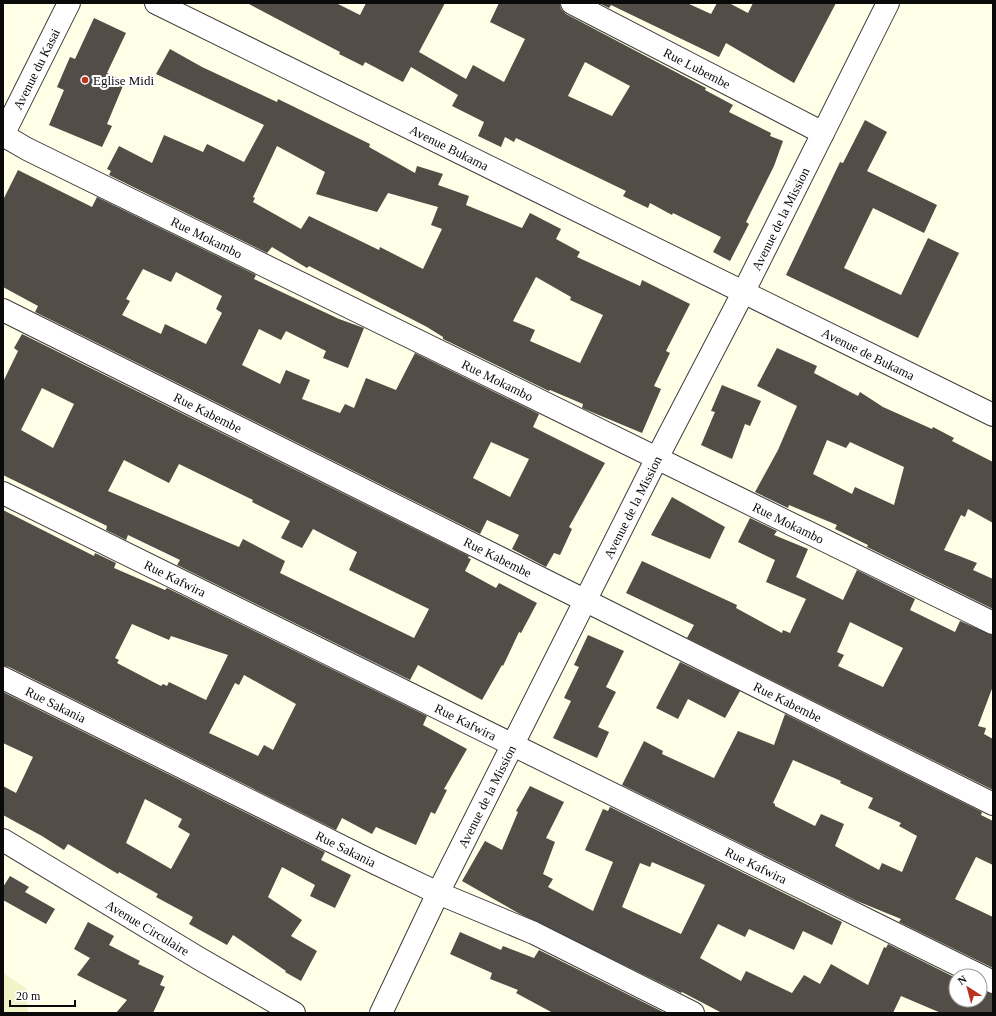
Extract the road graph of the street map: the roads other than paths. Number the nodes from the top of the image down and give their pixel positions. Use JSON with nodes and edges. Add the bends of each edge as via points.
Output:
{"nodes":[{"id":1,"x":69,"y":3,"type":"edge"},
{"id":2,"x":156,"y":3,"type":"edge"},
{"id":3,"x":572,"y":3,"type":"edge"},
{"id":4,"x":888,"y":3,"type":"edge"},
{"id":5,"x":823,"y":133,"type":"junction"},
{"id":6,"x":3,"y":135,"type":"edge"},
{"id":7,"x":744,"y":291,"type":"junction"},
{"id":8,"x":3,"y":310,"type":"edge"},
{"id":9,"x":993,"y":415,"type":"edge"},
{"id":10,"x":657,"y":458,"type":"junction"},
{"id":11,"x":3,"y":493,"type":"edge"},
{"id":12,"x":586,"y":601,"type":"junction"},
{"id":13,"x":993,"y":623,"type":"edge"},
{"id":14,"x":3,"y":678,"type":"edge"},
{"id":15,"x":514,"y":745,"type":"junction"},
{"id":16,"x":993,"y":804,"type":"edge"},
{"id":17,"x":3,"y":840,"type":"edge"},
{"id":18,"x":438,"y":894,"type":"junction"},
{"id":19,"x":993,"y":982,"type":"edge"},
{"id":20,"x":294,"y":1013,"type":"edge"},
{"id":21,"x":381,"y":1013,"type":"edge"},
{"id":22,"x":693,"y":1013,"type":"edge"}],
"edges":[{"from":1,"to":6,"type":"street","name":"Avenue du Kasai"},
{"from":2,"to":7,"type":"street","name":"Avenue Bukama"},
{"from":3,"to":5,"type":"street","name":"Rue Lubembe"},
{"from":4,"to":5,"type":"street","name":"Avenue de la Mission"},
{"from":5,"to":7,"type":"street","name":"Avenue de la Mission"},
{"from":6,"to":10,"type":"street","name":"Rue Mokambo"},
{"from":7,"to":9,"type":"street","name":"Avenue de Bukama"},
{"from":7,"to":10,"type":"street","name":"Avenue de la Mission"},
{"from":8,"to":12,"type":"street","name":"Rue Kabembe"},
{"from":10,"to":12,"type":"street","name":"Avenue de la Mission"},
{"from":10,"to":13,"type":"street","name":"Rue Mokambo"},
{"from":11,"to":15,"type":"street","name":"Rue Kafwira"},
{"from":12,"to":15,"type":"street","name":"Avenue de la Mission"},
{"from":12,"to":16,"type":"street","name":"Rue Kabembe"},
{"from":14,"to":18,"type":"street","name":"Rue Sakania"},
{"from":15,"to":18,"type":"street","name":"Avenue de la Mission"},
{"from":15,"to":19,"type":"street","name":"Rue Kafwira"},
{"from":17,"to":20,"type":"street","name":"Avenue Circulaire"},
{"from":18,"to":21,"type":"street","name":"Avenue de la Mission"},
{"from":18,"to":22,"type":"street","name":"Rue Sakania","via":[[534,933]]}]}
